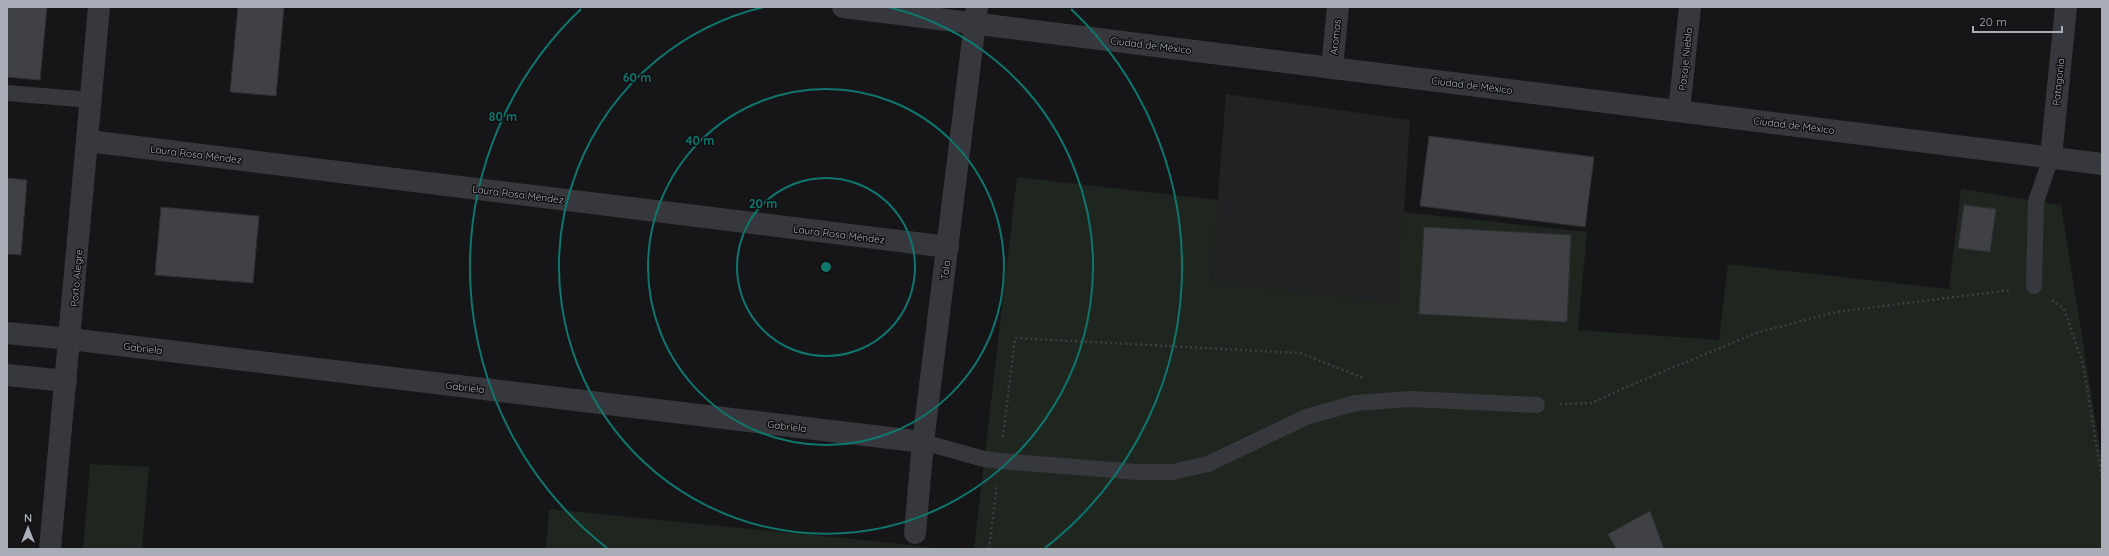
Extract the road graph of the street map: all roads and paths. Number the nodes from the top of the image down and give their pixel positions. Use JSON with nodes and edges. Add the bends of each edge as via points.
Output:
{"nodes":[{"id":1,"x":99,"y":7,"type":"edge"},
{"id":2,"x":843,"y":7,"type":"edge"},
{"id":3,"x":1338,"y":7,"type":"edge"},
{"id":4,"x":1690,"y":7,"type":"edge"},
{"id":5,"x":2066,"y":7,"type":"edge"},
{"id":6,"x":977,"y":15,"type":"edge"},
{"id":7,"x":1332,"y":68,"type":"junction"},
{"id":8,"x":7,"y":93,"type":"edge"},
{"id":9,"x":91,"y":100,"type":"junction"},
{"id":10,"x":1680,"y":111,"type":"junction"},
{"id":11,"x":88,"y":141,"type":"junction"},
{"id":12,"x":2050,"y":157,"type":"junction"},
{"id":13,"x":2102,"y":164,"type":"edge"},
{"id":14,"x":948,"y":247,"type":"junction"},
{"id":15,"x":2034,"y":286,"type":"junction"},
{"id":16,"x":7,"y":333,"type":"edge"},
{"id":17,"x":70,"y":339,"type":"junction"},
{"id":18,"x":7,"y":375,"type":"edge"},
{"id":19,"x":1368,"y":380,"type":"dead end"},
{"id":20,"x":66,"y":381,"type":"junction"},
{"id":21,"x":1537,"y":405,"type":"joint"},
{"id":22,"x":923,"y":442,"type":"junction"},
{"id":23,"x":1001,"y":461,"type":"junction"},
{"id":24,"x":2102,"y":479,"type":"edge"},
{"id":25,"x":915,"y":533,"type":"dead end"},
{"id":26,"x":50,"y":549,"type":"edge"},
{"id":27,"x":988,"y":549,"type":"edge"}],
"edges":[{"from":1,"to":9,"type":"street","name":"Porto Alegre"},
{"from":2,"to":6,"type":"street","name":"Ciudad de México"},
{"from":3,"to":7,"type":"street","name":"Aromas"},
{"from":4,"to":10,"type":"street","name":"Pasaje Niebla"},
{"from":5,"to":12,"type":"street","name":"Patagonia"},
{"from":6,"to":7,"type":"street","name":"Ciudad de México"},
{"from":6,"to":14,"type":"street","name":"Tala"},
{"from":7,"to":10,"type":"street","name":"Ciudad de México"},
{"from":8,"to":9,"type":"lane"},
{"from":9,"to":11,"type":"street","name":"Porto Alegre"},
{"from":10,"to":12,"type":"street","name":"Ciudad de México"},
{"from":11,"to":14,"type":"street","name":"Laura Rosa Méndez"},
{"from":11,"to":17,"type":"street","name":"Porto Alegre"},
{"from":12,"to":13,"type":"street","name":"Ciudad de México"},
{"from":12,"to":15,"type":"lane","via":[[2036,202]]},
{"from":14,"to":22,"type":"street","name":"Tala"},
{"from":15,"to":21,"type":"path","via":[[1836,312],[1756,333],[1592,403]]},
{"from":15,"to":24,"type":"path","via":[[2064,309],[2083,364]]},
{"from":16,"to":17,"type":"street","name":"Gabriela"},
{"from":17,"to":20,"type":"street","name":"Porto Alegre"},
{"from":17,"to":22,"type":"street","name":"Gabriela"},
{"from":18,"to":20,"type":"street"},
{"from":19,"to":23,"type":"path","via":[[1300,352],[1016,338]]},
{"from":20,"to":26,"type":"street","name":"Porto Alegre"},
{"from":21,"to":23,"type":"lane","via":[[1410,399],[1356,403],[1306,417],[1208,464],[1173,472],[1138,472]]},
{"from":22,"to":23,"type":"lane","via":[[984,459]]},
{"from":22,"to":25,"type":"street","name":"Tala"},
{"from":23,"to":27,"type":"path"}]}
